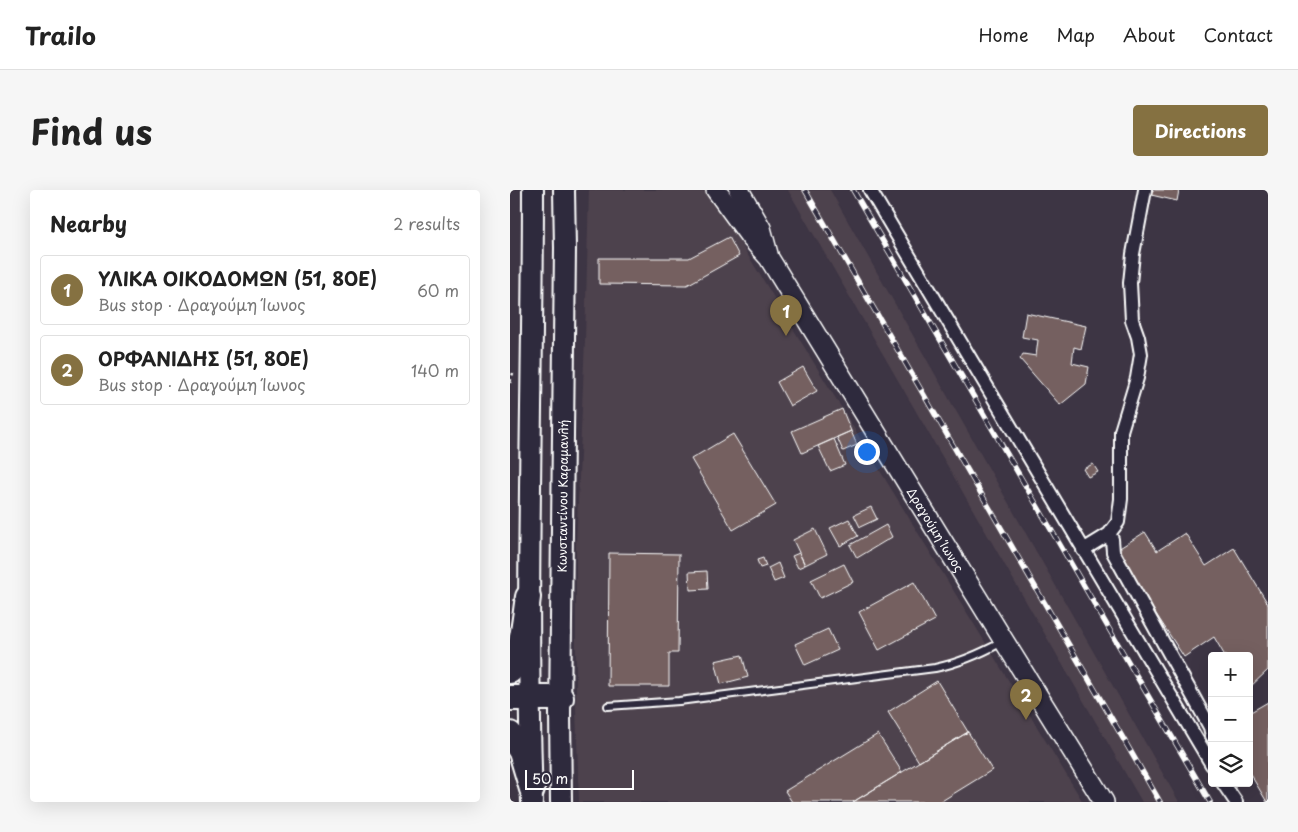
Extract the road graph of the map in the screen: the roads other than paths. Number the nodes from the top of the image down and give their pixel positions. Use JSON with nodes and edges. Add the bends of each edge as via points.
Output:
{"nodes":[{"id":1,"x":533,"y":190,"type":"edge"},
{"id":2,"x":564,"y":190,"type":"edge"},
{"id":3,"x":716,"y":190,"type":"edge"},
{"id":4,"x":739,"y":190,"type":"edge"},
{"id":5,"x":870,"y":190,"type":"edge"},
{"id":6,"x":1144,"y":190,"type":"edge"},
{"id":7,"x":769,"y":258,"type":"junction"},
{"id":8,"x":1109,"y":534,"type":"junction"},
{"id":9,"x":1083,"y":550,"type":"junction"},
{"id":10,"x":528,"y":597,"type":"junction"},
{"id":11,"x":1004,"y":641,"type":"junction"},
{"id":12,"x":510,"y":671,"type":"edge"},
{"id":13,"x":520,"y":706,"type":"edge"},
{"id":14,"x":560,"y":706,"type":"junction"},
{"id":15,"x":608,"y":706,"type":"dead end"},
{"id":16,"x":1208,"y":723,"type":"edge"},
{"id":17,"x":510,"y":734,"type":"edge"},
{"id":18,"x":1208,"y":758,"type":"edge"},
{"id":19,"x":1226,"y":787,"type":"edge"},
{"id":20,"x":532,"y":795,"type":"edge"},
{"id":21,"x":561,"y":802,"type":"edge"},
{"id":22,"x":1104,"y":802,"type":"edge"},
{"id":23,"x":1236,"y":802,"type":"edge"}],
"edges":[{"from":1,"to":10,"type":"main road"},
{"from":2,"to":14,"type":"main road","name":"Κωνσταντίνου Καραμανλή"},
{"from":3,"to":7,"type":"main road","name":"Δραγούμη Ίωνος"},
{"from":4,"to":7,"type":"main road","name":"Δραγούμη Ίωνος","via":[[760,228]]},
{"from":5,"to":9,"type":"street"},
{"from":6,"to":8,"type":"street","via":[[1130,283],[1132,320],[1141,354],[1138,378],[1121,431],[1118,522]]},
{"from":7,"to":11,"type":"main road","name":"Δραγούμη Ίωνος"},
{"from":8,"to":9,"type":"street"},
{"from":8,"to":16,"type":"street","via":[[1113,552]]},
{"from":9,"to":18,"type":"street"},
{"from":10,"to":12,"type":"highway","via":[[521,642]]},
{"from":10,"to":13,"type":"main road"},
{"from":11,"to":15,"type":"lane","via":[[956,664],[935,668],[678,702]]},
{"from":11,"to":22,"type":"main road","name":"Δραγούμη Ίωνος"},
{"from":13,"to":14,"type":"highway"},
{"from":13,"to":20,"type":"main road"},
{"from":14,"to":21,"type":"main road","name":"Κωνσταντίνου Καραμανλή"},
{"from":17,"to":20,"type":"highway","via":[[521,752]]},
{"from":19,"to":23,"type":"street"}]}
